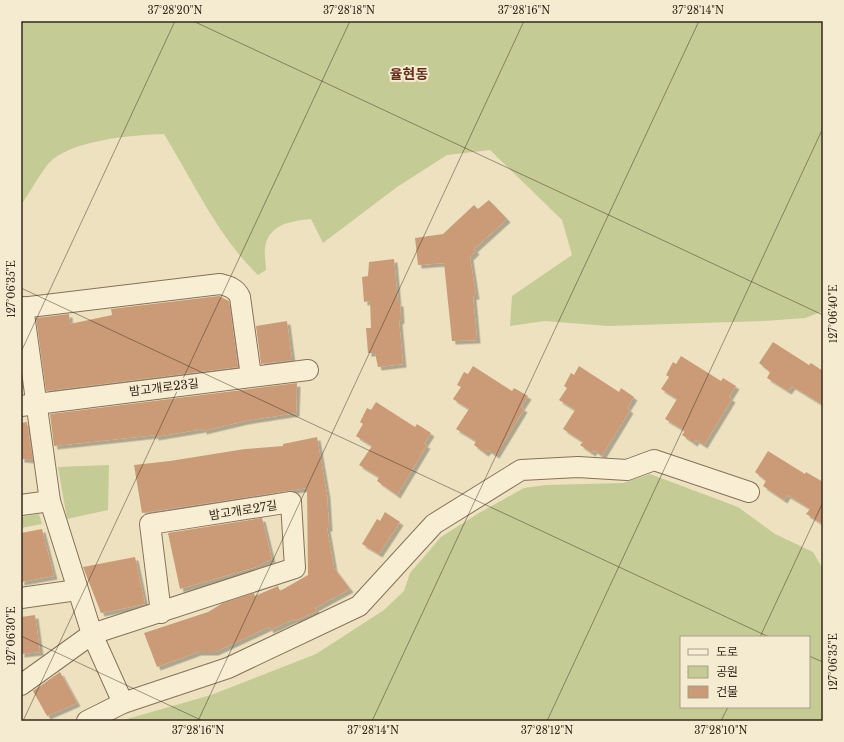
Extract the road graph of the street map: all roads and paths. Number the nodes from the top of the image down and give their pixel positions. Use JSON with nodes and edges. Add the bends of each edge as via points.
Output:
{"nodes":[{"id":1,"x":22,"y":307,"type":"edge"},
{"id":2,"x":308,"y":370,"type":"dead end"},
{"id":3,"x":251,"y":376,"type":"junction"},
{"id":4,"x":29,"y":404,"type":"edge"},
{"id":5,"x":749,"y":492,"type":"dead end"},
{"id":6,"x":50,"y":501,"type":"junction"},
{"id":7,"x":21,"y":505,"type":"edge"},
{"id":8,"x":77,"y":590,"type":"junction"},
{"id":9,"x":21,"y":598,"type":"edge"},
{"id":10,"x":161,"y":613,"type":"junction"},
{"id":11,"x":92,"y":634,"type":"junction"},
{"id":12,"x":21,"y":685,"type":"edge"},
{"id":13,"x":123,"y":703,"type":"junction"},
{"id":14,"x":87,"y":721,"type":"edge"}],
"edges":[{"from":1,"to":3,"type":"street","via":[[220,284],[231,287],[240,297]]},
{"from":1,"to":4,"type":"street"},
{"from":2,"to":3,"type":"street","name":"밤고개로23길"},
{"from":3,"to":4,"type":"street","name":"밤고개로23길"},
{"from":4,"to":6,"type":"street"},
{"from":5,"to":13,"type":"street","via":[[654,460],[627,470],[578,467],[521,470],[434,524],[360,606],[228,668]]},
{"from":6,"to":7,"type":"street"},
{"from":6,"to":8,"type":"street"},
{"from":8,"to":9,"type":"street"},
{"from":8,"to":11,"type":"street"},
{"from":10,"to":10,"type":"street","name":"밤고개로27길","via":[[295,568],[291,502],[150,524]]},
{"from":10,"to":11,"type":"street","name":"밤고개로27길"},
{"from":11,"to":12,"type":"street","name":"밤고개로27길"},
{"from":11,"to":13,"type":"street"},
{"from":13,"to":14,"type":"street"}]}
